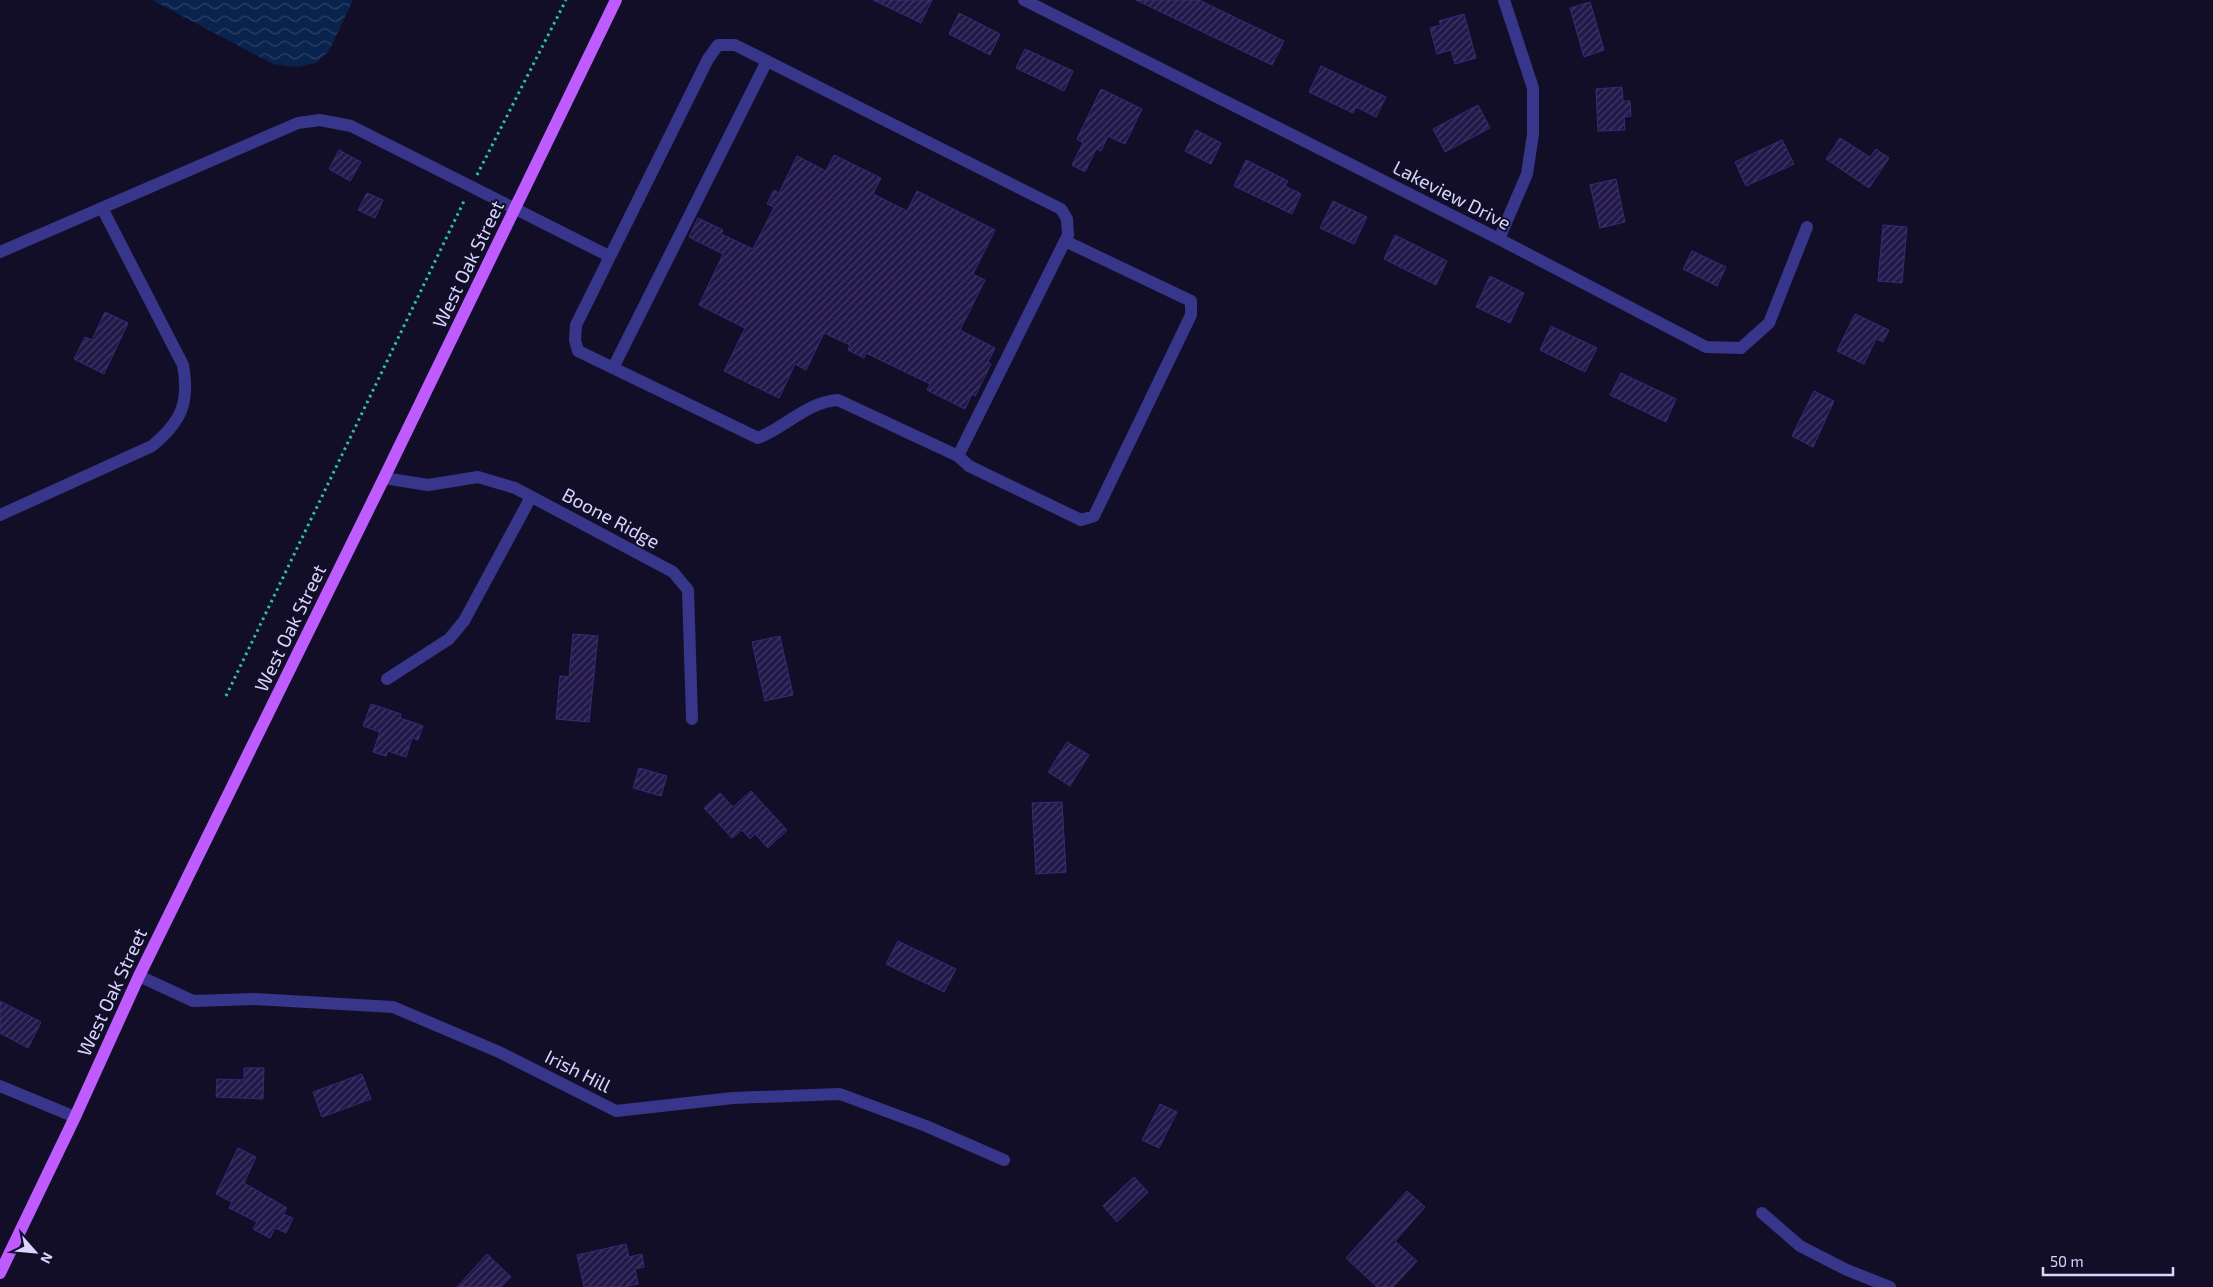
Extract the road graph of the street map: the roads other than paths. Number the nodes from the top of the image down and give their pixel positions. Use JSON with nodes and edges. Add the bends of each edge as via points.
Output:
{"nodes":[{"id":1,"x":616,"y":0,"type":"edge"},
{"id":2,"x":1024,"y":0,"type":"edge"},
{"id":3,"x":1504,"y":0,"type":"edge"},
{"id":4,"x":767,"y":61,"type":"junction"},
{"id":5,"x":102,"y":208,"type":"junction"},
{"id":6,"x":515,"y":210,"type":"junction"},
{"id":7,"x":1807,"y":228,"type":"dead end"},
{"id":8,"x":1499,"y":239,"type":"junction"},
{"id":9,"x":1065,"y":241,"type":"junction"},
{"id":10,"x":0,"y":252,"type":"edge"},
{"id":11,"x":609,"y":256,"type":"junction"},
{"id":12,"x":613,"y":368,"type":"junction"},
{"id":13,"x":958,"y":456,"type":"junction"},
{"id":14,"x":384,"y":478,"type":"junction"},
{"id":15,"x":531,"y":497,"type":"junction"},
{"id":16,"x":0,"y":515,"type":"edge"},
{"id":17,"x":387,"y":678,"type":"dead end"},
{"id":18,"x":692,"y":719,"type":"dead end"},
{"id":19,"x":139,"y":976,"type":"junction"},
{"id":20,"x":0,"y":1086,"type":"edge"},
{"id":21,"x":75,"y":1117,"type":"junction"},
{"id":22,"x":1004,"y":1160,"type":"dead end"},
{"id":23,"x":1762,"y":1213,"type":"dead end"},
{"id":24,"x":0,"y":1273,"type":"edge"},
{"id":25,"x":1890,"y":1287,"type":"edge"}],
"edges":[{"from":1,"to":6,"type":"main road","name":"West Oak Street"},
{"from":2,"to":8,"type":"street","name":"Lakeview Drive"},
{"from":3,"to":8,"type":"street","via":[[1533,88],[1533,134],[1527,174]]},
{"from":4,"to":9,"type":"street","via":[[1061,209],[1067,219]]},
{"from":4,"to":11,"type":"street","via":[[735,45],[718,46],[708,59]]},
{"from":4,"to":12,"type":"street"},
{"from":5,"to":6,"type":"street","via":[[298,123],[320,120],[351,126]]},
{"from":5,"to":10,"type":"street"},
{"from":5,"to":16,"type":"street","via":[[183,364],[187,386],[182,409],[170,431],[152,446]]},
{"from":6,"to":11,"type":"street"},
{"from":6,"to":14,"type":"main road","name":"West Oak Street"},
{"from":7,"to":8,"type":"street","name":"Lakeview Drive","via":[[1769,323],[1741,348],[1706,346]]},
{"from":9,"to":13,"type":"street"},
{"from":9,"to":13,"type":"street","via":[[1190,301],[1191,315],[1094,516],[1081,520],[969,466]]},
{"from":11,"to":12,"type":"street","via":[[576,325],[575,340],[578,351]]},
{"from":12,"to":13,"type":"street","via":[[758,438],[809,408],[838,400]]},
{"from":14,"to":15,"type":"street","name":"Boone Ridge","via":[[428,485],[478,477],[515,488]]},
{"from":14,"to":19,"type":"main road","name":"West Oak Street"},
{"from":15,"to":17,"type":"street","via":[[464,621],[449,640]]},
{"from":15,"to":18,"type":"street","name":"Boone Ridge","via":[[673,572],[688,590]]},
{"from":19,"to":21,"type":"main road","name":"West Oak Street"},
{"from":19,"to":22,"type":"street","name":"Irish Hill","via":[[193,1001],[255,999],[392,1008],[499,1052],[616,1111],[733,1098],[840,1094]]},
{"from":20,"to":21,"type":"street"},
{"from":21,"to":24,"type":"main road","name":"West Oak Street"},
{"from":23,"to":25,"type":"street","via":[[1800,1246]]}]}
